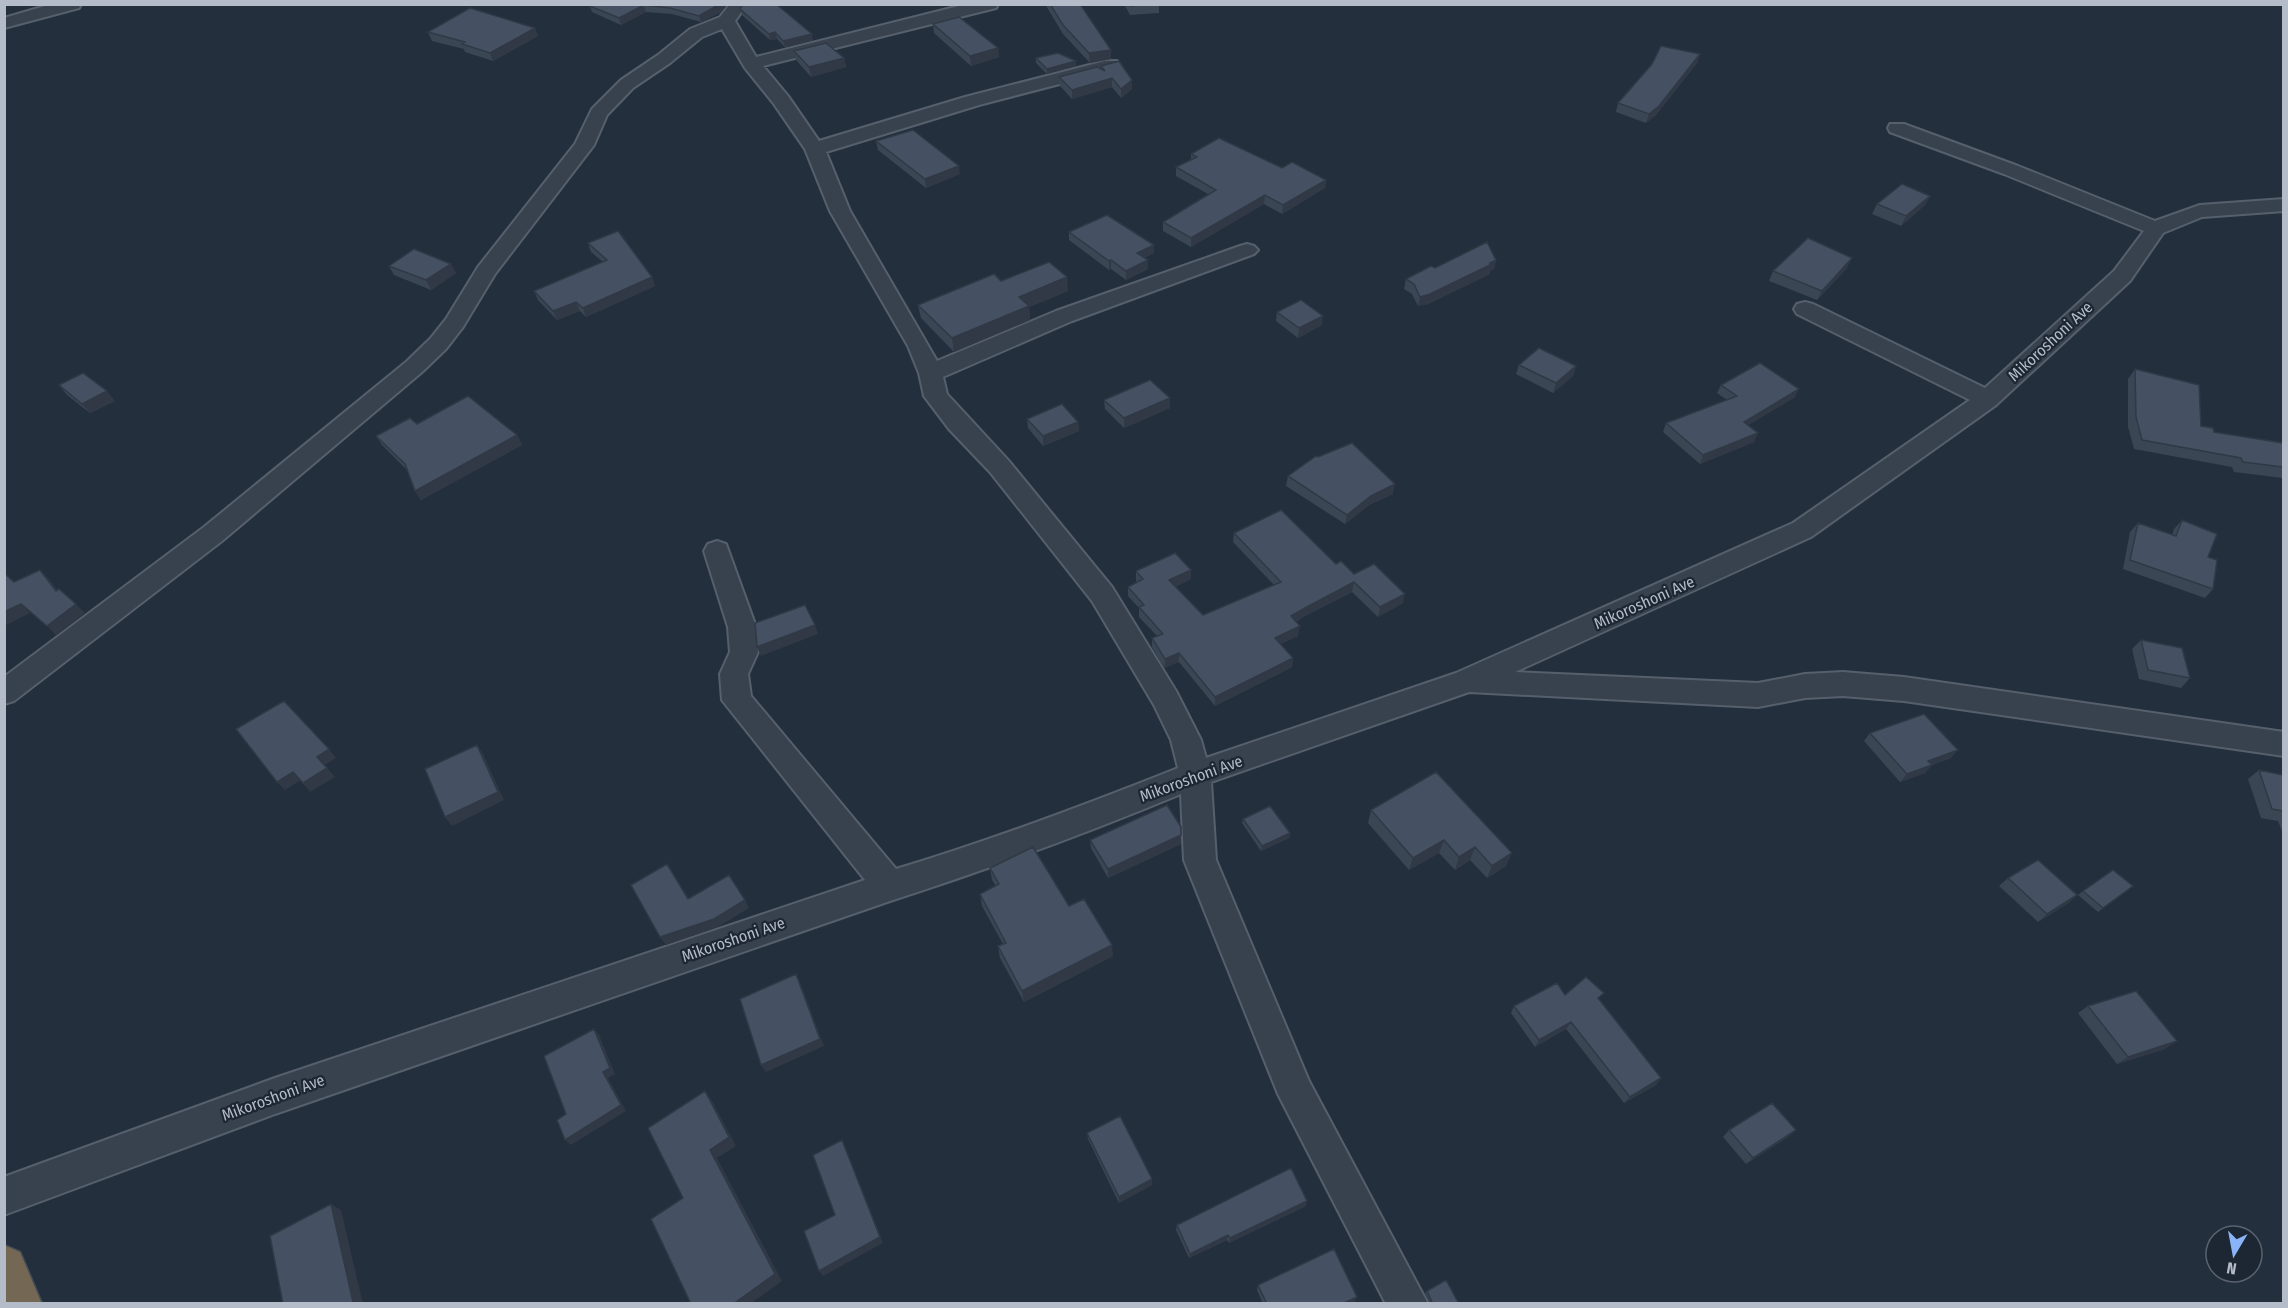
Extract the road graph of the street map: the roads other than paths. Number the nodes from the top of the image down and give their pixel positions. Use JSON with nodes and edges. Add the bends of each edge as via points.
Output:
{"nodes":[{"id":1,"x":73,"y":4,"type":"edge"},
{"id":2,"x":990,"y":4,"type":"edge"},
{"id":3,"x":732,"y":13,"type":"edge"},
{"id":4,"x":12,"y":15,"type":"edge"},
{"id":5,"x":752,"y":64,"type":"junction"},
{"id":6,"x":1111,"y":65,"type":"edge"},
{"id":7,"x":1897,"y":128,"type":"dead end"},
{"id":8,"x":815,"y":149,"type":"junction"},
{"id":9,"x":2283,"y":205,"type":"edge"},
{"id":10,"x":2156,"y":229,"type":"junction"},
{"id":11,"x":1247,"y":250,"type":"dead end"},
{"id":12,"x":1804,"y":309,"type":"dead end"},
{"id":13,"x":931,"y":373,"type":"junction"},
{"id":14,"x":1988,"y":399,"type":"junction"},
{"id":15,"x":717,"y":550,"type":"dead end"},
{"id":16,"x":1466,"y":681,"type":"junction"},
{"id":17,"x":4,"y":693,"type":"edge"},
{"id":18,"x":2283,"y":744,"type":"edge"},
{"id":19,"x":1196,"y":775,"type":"junction"},
{"id":20,"x":890,"y":886,"type":"junction"},
{"id":21,"x":4,"y":1196,"type":"edge"},
{"id":22,"x":4,"y":1268,"type":"edge"},
{"id":23,"x":19,"y":1304,"type":"edge"},
{"id":24,"x":1408,"y":1304,"type":"edge"}],
"edges":[{"from":1,"to":4,"type":"street"},
{"from":2,"to":5,"type":"street"},
{"from":3,"to":5,"type":"street"},
{"from":3,"to":17,"type":"street","via":[[696,33],[627,84],[599,113],[584,145],[492,264],[455,322],[414,367],[213,534]]},
{"from":5,"to":8,"type":"street"},
{"from":6,"to":8,"type":"street"},
{"from":7,"to":10,"type":"street"},
{"from":8,"to":13,"type":"street","via":[[840,211]]},
{"from":9,"to":10,"type":"street","name":"Mikoroshoni Ave","via":[[2200,211]]},
{"from":10,"to":14,"type":"street","name":"Mikoroshoni Ave","via":[[2122,276]]},
{"from":11,"to":13,"type":"street","via":[[1064,316]]},
{"from":12,"to":14,"type":"street"},
{"from":13,"to":19,"type":"street","via":[[936,396],[999,466],[1102,594],[1166,699],[1186,740]]},
{"from":14,"to":16,"type":"street","name":"Mikoroshoni Ave","via":[[1802,530]]},
{"from":15,"to":20,"type":"street","via":[[742,627],[744,652],[734,674],[737,700]]},
{"from":16,"to":18,"type":"street","via":[[1758,695],[1843,684],[1904,689]]},
{"from":16,"to":19,"type":"street","name":"Mikoroshoni Ave"},
{"from":19,"to":20,"type":"street","name":"Mikoroshoni Ave","via":[[1066,827]]},
{"from":19,"to":24,"type":"street","via":[[1200,860],[1296,1094]]},
{"from":20,"to":21,"type":"street","name":"Mikoroshoni Ave","via":[[275,1096]]},
{"from":22,"to":23,"type":"highway"}]}
